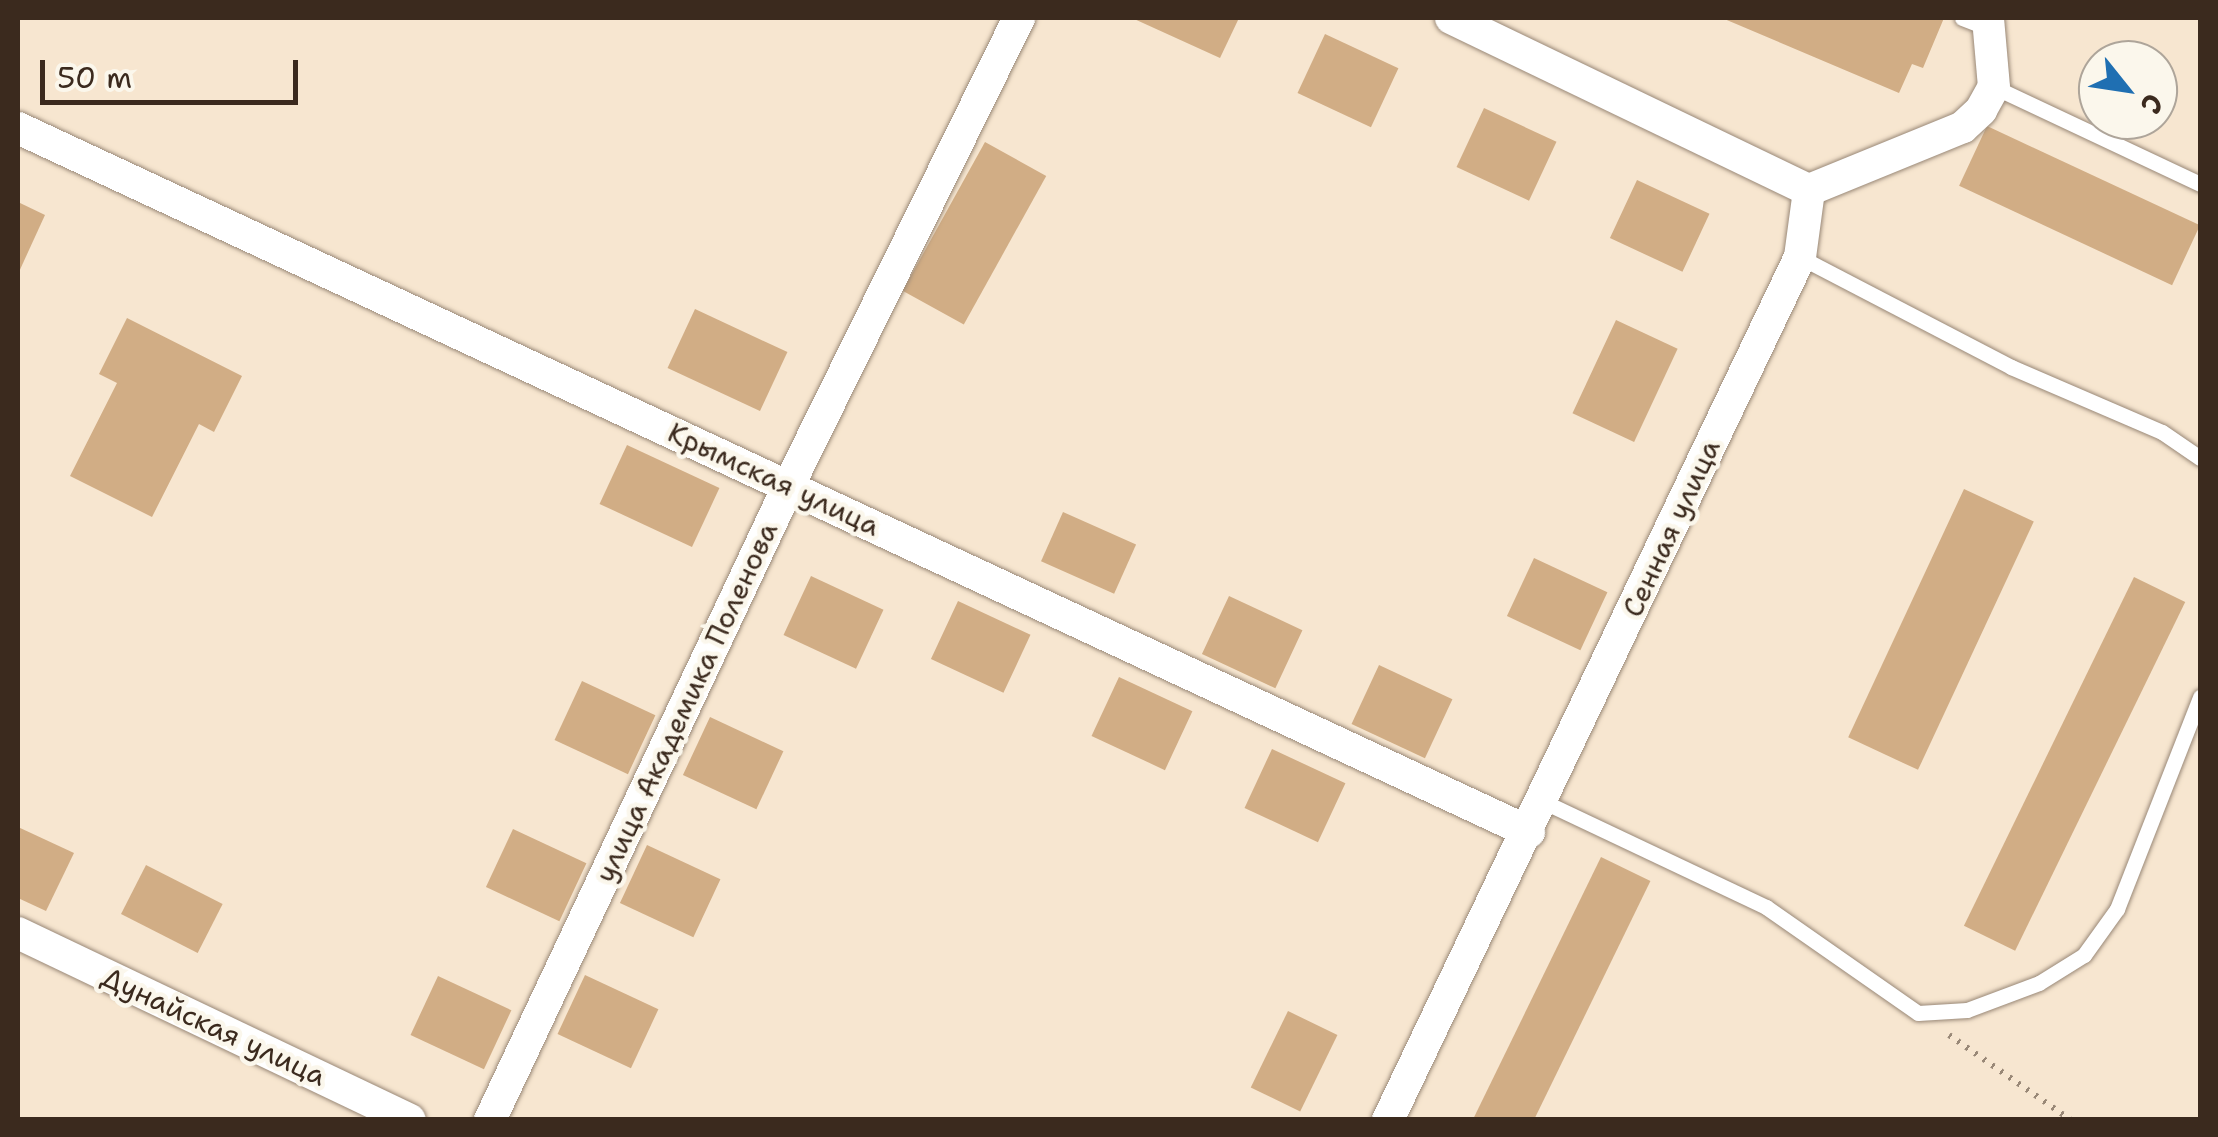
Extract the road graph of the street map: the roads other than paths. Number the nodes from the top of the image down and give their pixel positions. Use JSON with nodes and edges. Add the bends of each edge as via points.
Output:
{"nodes":[{"id":1,"x":1020,"y":18,"type":"edge"},
{"id":2,"x":1451,"y":18,"type":"edge"},
{"id":3,"x":1979,"y":21,"type":"edge"},
{"id":4,"x":1994,"y":88,"type":"junction"},
{"id":5,"x":18,"y":128,"type":"edge"},
{"id":6,"x":2200,"y":184,"type":"edge"},
{"id":7,"x":1809,"y":190,"type":"junction"},
{"id":8,"x":1800,"y":257,"type":"junction"},
{"id":9,"x":2200,"y":458,"type":"edge"},
{"id":10,"x":788,"y":485,"type":"junction"},
{"id":11,"x":2200,"y":697,"type":"edge"},
{"id":12,"x":1542,"y":801,"type":"junction"},
{"id":13,"x":1529,"y":832,"type":"junction"},
{"id":14,"x":18,"y":933,"type":"edge"},
{"id":15,"x":410,"y":1120,"type":"edge"},
{"id":16,"x":490,"y":1120,"type":"edge"},
{"id":17,"x":1388,"y":1120,"type":"edge"}],
"edges":[{"from":1,"to":10,"type":"street","name":"улица Академика Поленова"},
{"from":2,"to":7,"type":"street"},
{"from":3,"to":4,"type":"street"},
{"from":4,"to":6,"type":"lane"},
{"from":4,"to":7,"type":"street","via":[[1963,127]]},
{"from":5,"to":10,"type":"street","name":"Крымская улица"},
{"from":7,"to":8,"type":"street","name":"Сенная улица"},
{"from":8,"to":9,"type":"lane","via":[[2010,367],[2162,432]]},
{"from":8,"to":12,"type":"street","name":"Сенная улица"},
{"from":10,"to":13,"type":"street","name":"Крымская улица"},
{"from":10,"to":16,"type":"street","name":"улица Академика Поленова"},
{"from":11,"to":12,"type":"lane","via":[[2117,910],[2084,954],[2040,984],[1966,1010],[1918,1014],[1766,907]]},
{"from":12,"to":13,"type":"street","name":"Сенная улица"},
{"from":13,"to":17,"type":"street","name":"Сенная улица"},
{"from":14,"to":15,"type":"street","name":"Дунайская улица"}]}
